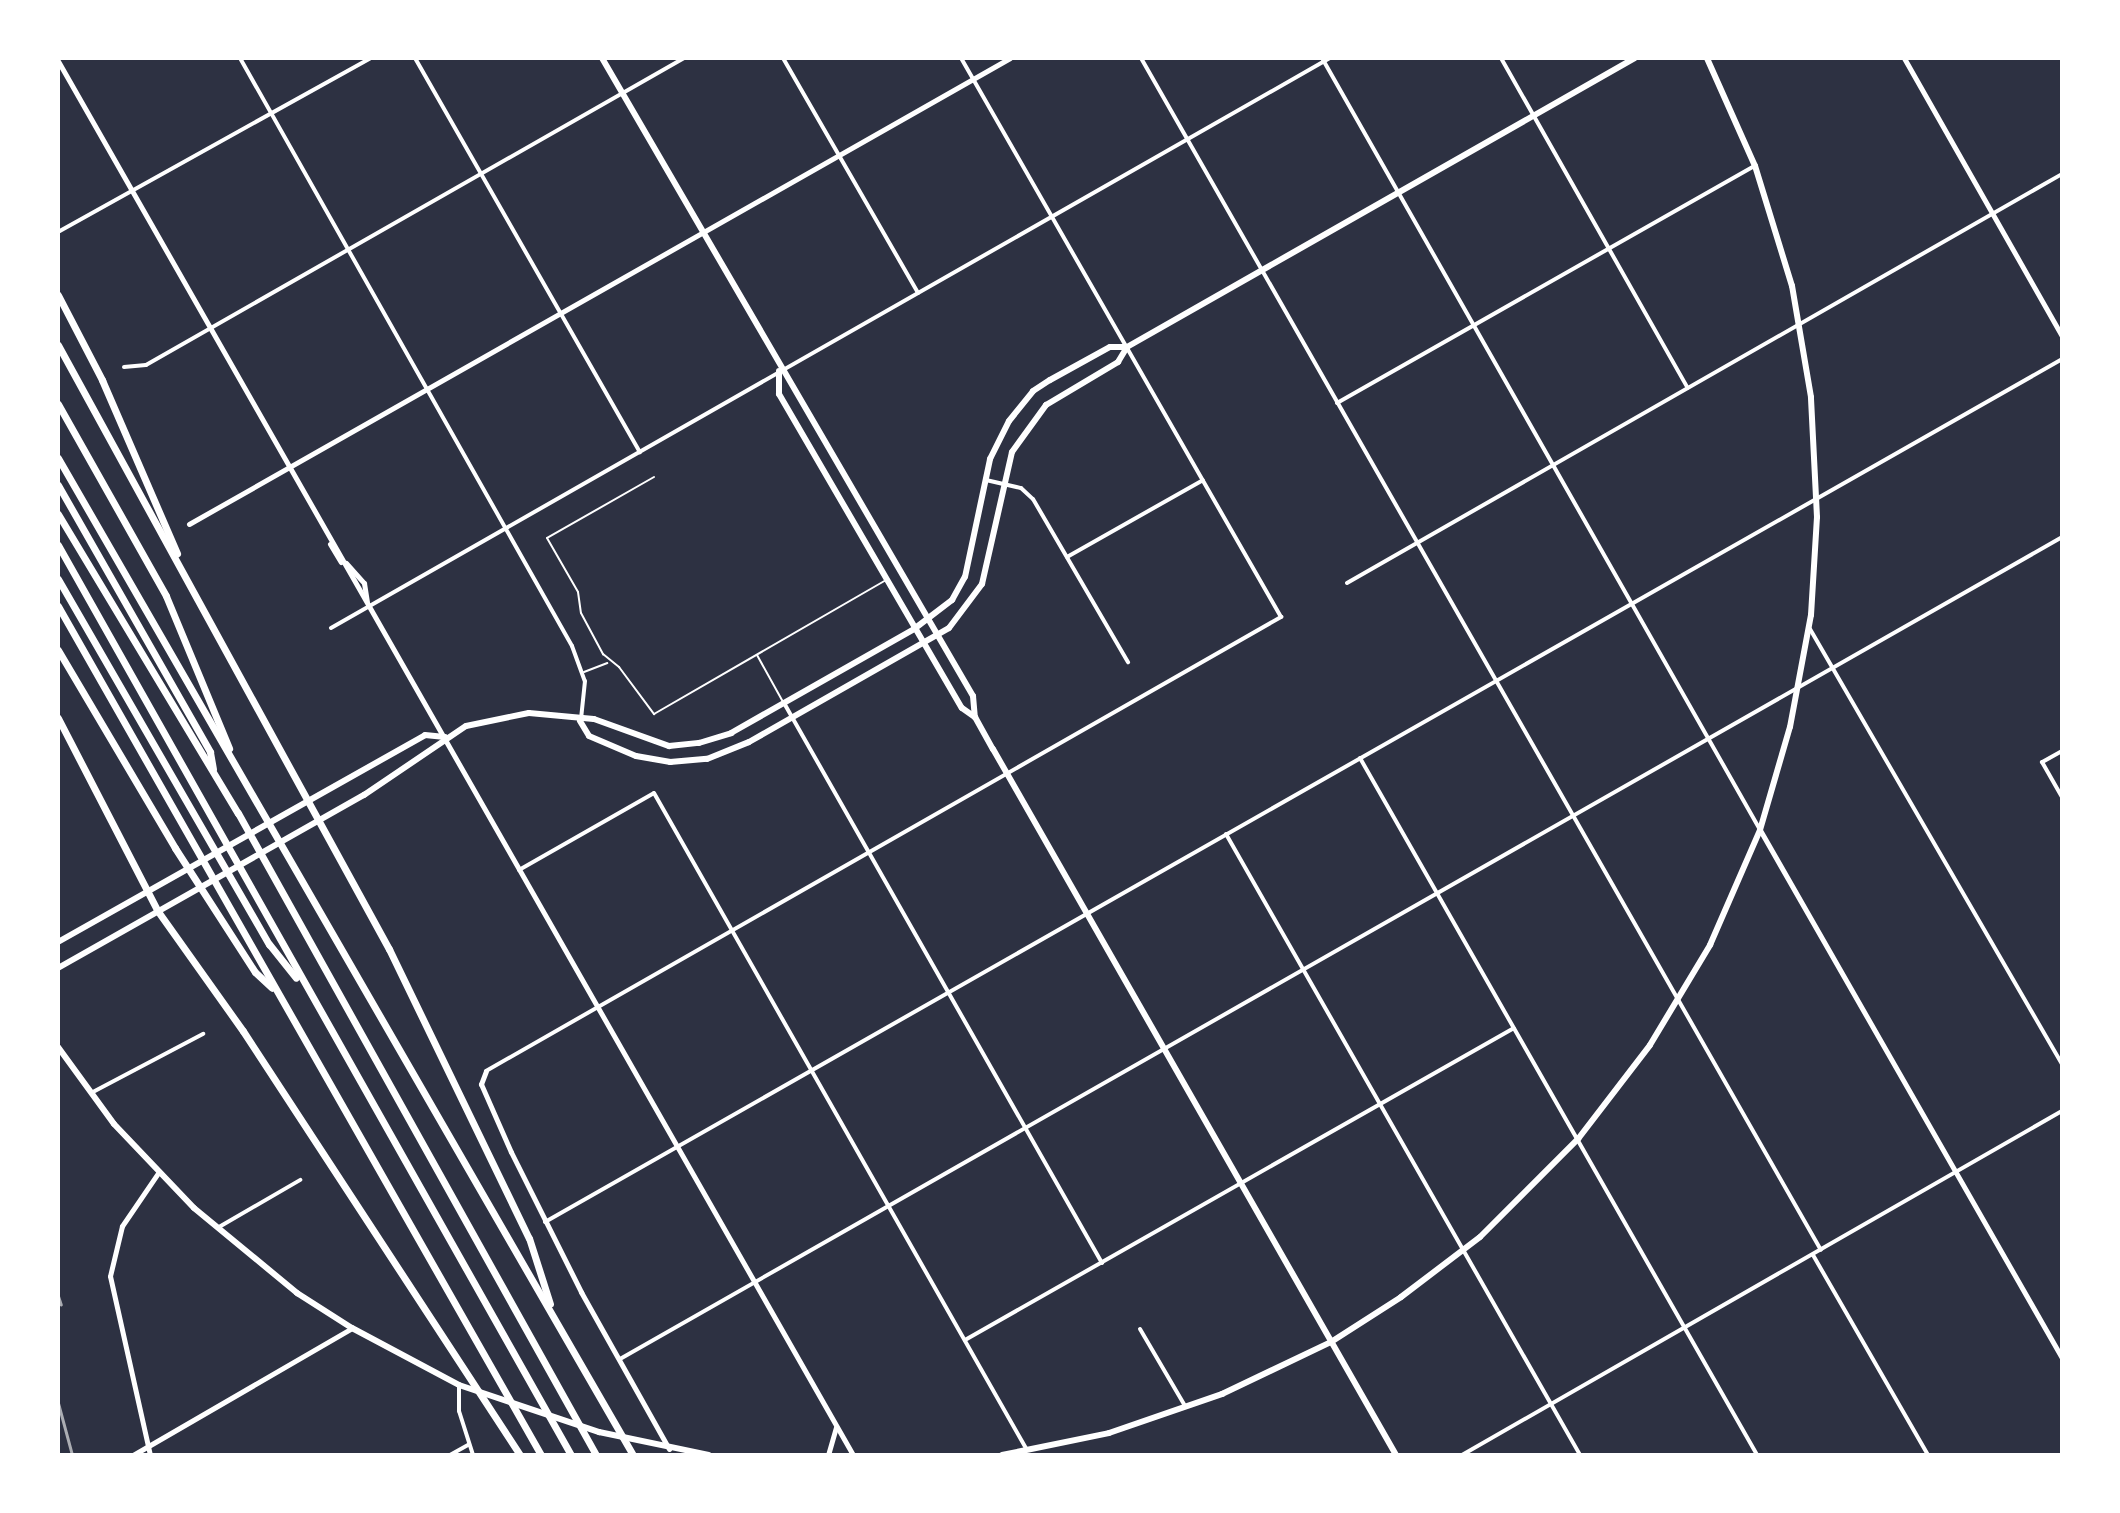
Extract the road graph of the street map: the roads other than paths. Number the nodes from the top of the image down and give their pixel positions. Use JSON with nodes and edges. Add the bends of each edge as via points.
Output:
{"nodes":[{"id":1,"x":240,"y":58,"type":"edge"},
{"id":2,"x":370,"y":58,"type":"edge"},
{"id":3,"x":415,"y":58,"type":"edge"},
{"id":4,"x":602,"y":58,"type":"edge"},
{"id":5,"x":684,"y":58,"type":"edge"},
{"id":6,"x":783,"y":58,"type":"edge"},
{"id":7,"x":961,"y":58,"type":"edge"},
{"id":8,"x":1010,"y":58,"type":"edge"},
{"id":9,"x":1141,"y":58,"type":"edge"},
{"id":10,"x":1501,"y":58,"type":"edge"},
{"id":11,"x":1635,"y":58,"type":"edge"},
{"id":12,"x":1707,"y":58,"type":"edge"},
{"id":13,"x":1904,"y":58,"type":"edge"},
{"id":14,"x":1325,"y":59,"type":"edge"},
{"id":15,"x":58,"y":61,"type":"edge"},
{"id":16,"x":974,"y":79,"type":"junction"},
{"id":17,"x":622,"y":93,"type":"junction"},
{"id":18,"x":270,"y":114,"type":"junction"},
{"id":19,"x":1534,"y":116,"type":"junction"},
{"id":20,"x":1188,"y":139,"type":"junction"},
{"id":21,"x":839,"y":156,"type":"junction"},
{"id":22,"x":1755,"y":166,"type":"junction"},
{"id":23,"x":482,"y":174,"type":"junction"},
{"id":24,"x":2062,"y":174,"type":"edge"},
{"id":25,"x":1399,"y":192,"type":"junction"},
{"id":26,"x":134,"y":193,"type":"junction"},
{"id":27,"x":1993,"y":214,"type":"junction"},
{"id":28,"x":1052,"y":217,"type":"junction"},
{"id":29,"x":58,"y":232,"type":"edge"},
{"id":30,"x":701,"y":234,"type":"junction"},
{"id":31,"x":1609,"y":248,"type":"junction"},
{"id":32,"x":348,"y":250,"type":"junction"},
{"id":33,"x":1263,"y":270,"type":"junction"},
{"id":34,"x":918,"y":293,"type":"junction"},
{"id":35,"x":58,"y":295,"type":"edge"},
{"id":36,"x":561,"y":313,"type":"junction"},
{"id":37,"x":1800,"y":324,"type":"junction"},
{"id":38,"x":1473,"y":325,"type":"junction"},
{"id":39,"x":211,"y":329,"type":"junction"},
{"id":40,"x":2062,"y":336,"type":"edge"},
{"id":41,"x":58,"y":345,"type":"edge"},
{"id":42,"x":1127,"y":347,"type":"junction"},
{"id":43,"x":2062,"y":359,"type":"edge"},
{"id":44,"x":124,"y":367,"type":"dead end"},
{"id":45,"x":779,"y":371,"type":"junction"},
{"id":46,"x":1688,"y":388,"type":"junction"},
{"id":47,"x":427,"y":389,"type":"junction"},
{"id":48,"x":1337,"y":403,"type":"junction"},
{"id":49,"x":58,"y":404,"type":"edge"},
{"id":50,"x":640,"y":452,"type":"junction"},
{"id":51,"x":58,"y":458,"type":"edge"},
{"id":52,"x":1553,"y":465,"type":"junction"},
{"id":53,"x":290,"y":467,"type":"junction"},
{"id":54,"x":654,"y":477,"type":"dead end"},
{"id":55,"x":986,"y":480,"type":"junction"},
{"id":56,"x":1203,"y":480,"type":"junction"},
{"id":57,"x":1004,"y":483,"type":"junction"},
{"id":58,"x":58,"y":485,"type":"edge"},
{"id":59,"x":1817,"y":499,"type":"junction"},
{"id":60,"x":58,"y":514,"type":"edge"},
{"id":61,"x":189,"y":524,"type":"dead end"},
{"id":62,"x":322,"y":524,"type":"junction"},
{"id":63,"x":506,"y":529,"type":"junction"},
{"id":64,"x":2062,"y":537,"type":"edge"},
{"id":65,"x":1416,"y":543,"type":"junction"},
{"id":66,"x":58,"y":545,"type":"edge"},
{"id":67,"x":1067,"y":557,"type":"junction"},
{"id":68,"x":343,"y":561,"type":"junction"},
{"id":69,"x":347,"y":568,"type":"junction"},
{"id":70,"x":58,"y":579,"type":"edge"},
{"id":71,"x":886,"y":580,"type":"junction"},
{"id":72,"x":1347,"y":583,"type":"dead end"},
{"id":73,"x":198,"y":602,"type":"junction"},
{"id":74,"x":1632,"y":603,"type":"junction"},
{"id":75,"x":368,"y":604,"type":"junction"},
{"id":76,"x":58,"y":606,"type":"edge"},
{"id":77,"x":928,"y":621,"type":"junction"},
{"id":78,"x":1809,"y":627,"type":"junction"},
{"id":79,"x":331,"y":628,"type":"dead end"},
{"id":80,"x":914,"y":629,"type":"junction"},
{"id":81,"x":937,"y":636,"type":"junction"},
{"id":82,"x":923,"y":644,"type":"junction"},
{"id":83,"x":58,"y":650,"type":"edge"},
{"id":84,"x":757,"y":654,"type":"junction"},
{"id":85,"x":608,"y":662,"type":"junction"},
{"id":86,"x":1128,"y":662,"type":"dead end"},
{"id":87,"x":1833,"y":667,"type":"junction"},
{"id":88,"x":584,"y":672,"type":"junction"},
{"id":89,"x":1495,"y":681,"type":"junction"},
{"id":90,"x":1799,"y":688,"type":"junction"},
{"id":91,"x":784,"y":703,"type":"junction"},
{"id":92,"x":975,"y":717,"type":"junction"},
{"id":93,"x":58,"y":718,"type":"edge"},
{"id":94,"x":792,"y":718,"type":"junction"},
{"id":95,"x":580,"y":721,"type":"junction"},
{"id":96,"x":445,"y":737,"type":"junction"},
{"id":97,"x":1708,"y":738,"type":"junction"},
{"id":98,"x":2062,"y":751,"type":"edge"},
{"id":99,"x":1360,"y":758,"type":"junction"},
{"id":100,"x":235,"y":765,"type":"junction"},
{"id":101,"x":213,"y":771,"type":"junction"},
{"id":102,"x":1007,"y":774,"type":"junction"},
{"id":103,"x":2062,"y":797,"type":"edge"},
{"id":104,"x":307,"y":800,"type":"junction"},
{"id":105,"x":1573,"y":815,"type":"junction"},
{"id":106,"x":318,"y":822,"type":"junction"},
{"id":107,"x":1760,"y":830,"type":"junction"},
{"id":108,"x":1226,"y":834,"type":"junction"},
{"id":109,"x":871,"y":852,"type":"junction"},
{"id":110,"x":519,"y":870,"type":"junction"},
{"id":111,"x":146,"y":891,"type":"junction"},
{"id":112,"x":1437,"y":892,"type":"junction"},
{"id":113,"x":157,"y":910,"type":"junction"},
{"id":114,"x":1087,"y":913,"type":"junction"},
{"id":115,"x":732,"y":930,"type":"junction"},
{"id":116,"x":58,"y":942,"type":"edge"},
{"id":117,"x":58,"y":968,"type":"edge"},
{"id":118,"x":1303,"y":969,"type":"junction"},
{"id":119,"x":949,"y":992,"type":"junction"},
{"id":120,"x":280,"y":995,"type":"junction"},
{"id":121,"x":310,"y":995,"type":"junction"},
{"id":122,"x":1679,"y":1000,"type":"junction"},
{"id":123,"x":599,"y":1009,"type":"junction"},
{"id":124,"x":1514,"y":1028,"type":"junction"},
{"id":125,"x":203,"y":1034,"type":"dead end"},
{"id":126,"x":58,"y":1047,"type":"edge"},
{"id":127,"x":1164,"y":1048,"type":"junction"},
{"id":128,"x":2062,"y":1064,"type":"edge"},
{"id":129,"x":811,"y":1070,"type":"junction"},
{"id":130,"x":486,"y":1071,"type":"joint"},
{"id":131,"x":91,"y":1093,"type":"junction"},
{"id":132,"x":1380,"y":1104,"type":"junction"},
{"id":133,"x":2062,"y":1111,"type":"edge"},
{"id":134,"x":1024,"y":1127,"type":"junction"},
{"id":135,"x":1578,"y":1139,"type":"junction"},
{"id":136,"x":678,"y":1148,"type":"junction"},
{"id":137,"x":1957,"y":1171,"type":"junction"},
{"id":138,"x":158,"y":1173,"type":"junction"},
{"id":139,"x":300,"y":1180,"type":"dead end"},
{"id":140,"x":1242,"y":1183,"type":"junction"},
{"id":141,"x":888,"y":1206,"type":"junction"},
{"id":142,"x":544,"y":1222,"type":"junction"},
{"id":143,"x":217,"y":1228,"type":"junction"},
{"id":144,"x":1821,"y":1250,"type":"junction"},
{"id":145,"x":1462,"y":1251,"type":"junction"},
{"id":146,"x":1813,"y":1255,"type":"junction"},
{"id":147,"x":1102,"y":1263,"type":"junction"},
{"id":148,"x":755,"y":1284,"type":"junction"},
{"id":149,"x":554,"y":1317,"type":"junction"},
{"id":150,"x":1685,"y":1327,"type":"junction"},
{"id":151,"x":352,"y":1328,"type":"junction"},
{"id":152,"x":1140,"y":1329,"type":"dead end"},
{"id":153,"x":965,"y":1340,"type":"junction"},
{"id":154,"x":1331,"y":1342,"type":"junction"},
{"id":155,"x":2062,"y":1358,"type":"edge"},
{"id":156,"x":620,"y":1359,"type":"junction"},
{"id":157,"x":459,"y":1385,"type":"junction"},
{"id":158,"x":1551,"y":1404,"type":"junction"},
{"id":159,"x":1186,"y":1408,"type":"junction"},
{"id":160,"x":836,"y":1426,"type":"junction"},
{"id":161,"x":468,"y":1445,"type":"junction"},
{"id":162,"x":148,"y":1447,"type":"junction"},
{"id":163,"x":1027,"y":1450,"type":"junction"},
{"id":164,"x":672,"y":1452,"type":"edge"},
{"id":165,"x":133,"y":1455,"type":"edge"},
{"id":166,"x":150,"y":1455,"type":"edge"},
{"id":167,"x":450,"y":1455,"type":"edge"},
{"id":168,"x":473,"y":1455,"type":"edge"},
{"id":169,"x":520,"y":1455,"type":"edge"},
{"id":170,"x":541,"y":1455,"type":"edge"},
{"id":171,"x":571,"y":1455,"type":"edge"},
{"id":172,"x":596,"y":1455,"type":"edge"},
{"id":173,"x":633,"y":1455,"type":"edge"},
{"id":174,"x":709,"y":1455,"type":"edge"},
{"id":175,"x":828,"y":1455,"type":"edge"},
{"id":176,"x":853,"y":1455,"type":"edge"},
{"id":177,"x":1002,"y":1455,"type":"edge"},
{"id":178,"x":1396,"y":1455,"type":"edge"},
{"id":179,"x":1462,"y":1455,"type":"edge"},
{"id":180,"x":1580,"y":1455,"type":"edge"},
{"id":181,"x":1757,"y":1455,"type":"edge"},
{"id":182,"x":1928,"y":1455,"type":"edge"}],
"edges":[{"from":1,"to":18,"type":"street"},
{"from":2,"to":18,"type":"street"},
{"from":3,"to":23,"type":"street"},
{"from":4,"to":17,"type":"main road"},
{"from":5,"to":17,"type":"street"},
{"from":6,"to":21,"type":"street"},
{"from":7,"to":16,"type":"street"},
{"from":8,"to":16,"type":"street"},
{"from":9,"to":20,"type":"street"},
{"from":10,"to":19,"type":"street"},
{"from":11,"to":19,"type":"main road"},
{"from":12,"to":22,"type":"main road"},
{"from":13,"to":27,"type":"street"},
{"from":14,"to":20,"type":"street"},
{"from":14,"to":25,"type":"street"},
{"from":15,"to":26,"type":"street"},
{"from":16,"to":21,"type":"street"},
{"from":16,"to":28,"type":"street"},
{"from":17,"to":23,"type":"street"},
{"from":17,"to":30,"type":"main road"},
{"from":18,"to":26,"type":"street"},
{"from":18,"to":32,"type":"street"},
{"from":19,"to":25,"type":"main road"},
{"from":19,"to":31,"type":"street"},
{"from":20,"to":28,"type":"street"},
{"from":20,"to":33,"type":"street"},
{"from":21,"to":30,"type":"street"},
{"from":21,"to":34,"type":"street"},
{"from":22,"to":31,"type":"street"},
{"from":22,"to":37,"type":"main road"},
{"from":23,"to":32,"type":"street"},
{"from":23,"to":36,"type":"street"},
{"from":24,"to":27,"type":"street"},
{"from":25,"to":33,"type":"main road"},
{"from":25,"to":38,"type":"street"},
{"from":26,"to":29,"type":"street"},
{"from":26,"to":39,"type":"street"},
{"from":27,"to":37,"type":"street"},
{"from":27,"to":40,"type":"street"},
{"from":28,"to":34,"type":"street"},
{"from":28,"to":42,"type":"street"},
{"from":30,"to":36,"type":"street"},
{"from":30,"to":45,"type":"main road"},
{"from":31,"to":38,"type":"street"},
{"from":31,"to":46,"type":"street"},
{"from":32,"to":39,"type":"street"},
{"from":32,"to":47,"type":"street"},
{"from":33,"to":42,"type":"main road"},
{"from":33,"to":48,"type":"street"},
{"from":34,"to":45,"type":"street"},
{"from":35,"to":73,"type":"highway","via":[[102,380]]},
{"from":36,"to":47,"type":"street"},
{"from":36,"to":50,"type":"street"},
{"from":37,"to":46,"type":"street"},
{"from":37,"to":59,"type":"main road"},
{"from":38,"to":48,"type":"street"},
{"from":38,"to":52,"type":"street"},
{"from":39,"to":44,"type":"street","via":[[146,365]]},
{"from":39,"to":53,"type":"street"},
{"from":41,"to":73,"type":"highway"},
{"from":42,"to":55,"type":"main road","via":[[1110,347],[1033,391],[995,444]]},
{"from":42,"to":56,"type":"street"},
{"from":42,"to":57,"type":"main road","via":[[1118,362],[1046,405],[1012,452]]},
{"from":43,"to":59,"type":"street"},
{"from":45,"to":50,"type":"street"},
{"from":45,"to":71,"type":"main road","via":[[779,394]]},
{"from":45,"to":77,"type":"main road"},
{"from":46,"to":52,"type":"street"},
{"from":47,"to":53,"type":"street"},
{"from":47,"to":63,"type":"street"},
{"from":48,"to":65,"type":"street"},
{"from":49,"to":100,"type":"highway","via":[[166,596]]},
{"from":50,"to":63,"type":"street"},
{"from":51,"to":100,"type":"highway"},
{"from":52,"to":65,"type":"street"},
{"from":52,"to":74,"type":"street"},
{"from":53,"to":61,"type":"street"},
{"from":53,"to":62,"type":"street"},
{"from":54,"to":85,"type":"lane","via":[[547,538]]},
{"from":55,"to":57,"type":"street"},
{"from":55,"to":77,"type":"main road","via":[[965,577],[952,600]]},
{"from":56,"to":67,"type":"street"},
{"from":56,"to":102,"type":"street","via":[[1281,617]]},
{"from":57,"to":67,"type":"street","via":[[1033,499]]},
{"from":57,"to":81,"type":"main road","via":[[982,584],[966,612]]},
{"from":58,"to":101,"type":"highway","via":[[210,752]]},
{"from":59,"to":74,"type":"street"},
{"from":59,"to":78,"type":"main road"},
{"from":60,"to":101,"type":"highway"},
{"from":62,"to":68,"type":"street"},
{"from":62,"to":69,"type":"street"},
{"from":63,"to":75,"type":"street"},
{"from":63,"to":88,"type":"street"},
{"from":64,"to":87,"type":"street"},
{"from":65,"to":72,"type":"street"},
{"from":65,"to":89,"type":"street"},
{"from":66,"to":121,"type":"highway"},
{"from":67,"to":86,"type":"street"},
{"from":68,"to":69,"type":"street"},
{"from":68,"to":75,"type":"street","via":[[358,573]]},
{"from":69,"to":75,"type":"street"},
{"from":70,"to":121,"type":"highway","via":[[249,909]]},
{"from":71,"to":80,"type":"main road"},
{"from":71,"to":84,"type":"lane"},
{"from":73,"to":104,"type":"highway"},
{"from":74,"to":89,"type":"street"},
{"from":74,"to":97,"type":"street"},
{"from":75,"to":79,"type":"street"},
{"from":75,"to":96,"type":"street"},
{"from":76,"to":120,"type":"highway"},
{"from":77,"to":80,"type":"main road"},
{"from":77,"to":81,"type":"main road"},
{"from":78,"to":87,"type":"street"},
{"from":78,"to":90,"type":"main road"},
{"from":80,"to":82,"type":"main road"},
{"from":80,"to":91,"type":"main road"},
{"from":81,"to":82,"type":"main road"},
{"from":81,"to":92,"type":"main road","via":[[973,696]]},
{"from":82,"to":92,"type":"main road","via":[[962,708]]},
{"from":82,"to":94,"type":"main road"},
{"from":83,"to":120,"type":"highway","via":[[175,848],[255,972]]},
{"from":84,"to":85,"type":"lane","via":[[654,714],[619,667]]},
{"from":84,"to":91,"type":"lane"},
{"from":85,"to":88,"type":"lane"},
{"from":87,"to":90,"type":"street"},
{"from":87,"to":128,"type":"street"},
{"from":88,"to":95,"type":"street"},
{"from":89,"to":99,"type":"street"},
{"from":89,"to":105,"type":"street"},
{"from":90,"to":97,"type":"street"},
{"from":90,"to":107,"type":"main road"},
{"from":91,"to":94,"type":"street"},
{"from":91,"to":95,"type":"main road","via":[[731,733],[690,745],[669,746],[594,719]]},
{"from":92,"to":102,"type":"main road"},
{"from":93,"to":111,"type":"highway"},
{"from":94,"to":95,"type":"main road","via":[[733,751],[683,763],[636,756],[589,736]]},
{"from":94,"to":109,"type":"street"},
{"from":95,"to":96,"type":"main road","via":[[518,714],[483,720]]},
{"from":96,"to":104,"type":"main road","via":[[425,735]]},
{"from":96,"to":106,"type":"main road","via":[[434,752]]},
{"from":96,"to":110,"type":"street"},
{"from":97,"to":105,"type":"street"},
{"from":97,"to":107,"type":"street"},
{"from":98,"to":103,"type":"street","via":[[2042,762]]},
{"from":99,"to":108,"type":"street"},
{"from":99,"to":112,"type":"street"},
{"from":100,"to":149,"type":"highway"},
{"from":101,"to":172,"type":"highway"},
{"from":102,"to":109,"type":"street"},
{"from":102,"to":114,"type":"main road"},
{"from":104,"to":106,"type":"highway"},
{"from":104,"to":111,"type":"main road"},
{"from":105,"to":112,"type":"street"},
{"from":105,"to":122,"type":"street"},
{"from":106,"to":113,"type":"main road"},
{"from":106,"to":149,"type":"highway","via":[[389,949],[529,1238]]},
{"from":107,"to":122,"type":"main road","via":[[1733,899]]},
{"from":107,"to":137,"type":"street"},
{"from":108,"to":114,"type":"street"},
{"from":108,"to":118,"type":"street"},
{"from":109,"to":115,"type":"street"},
{"from":109,"to":119,"type":"street"},
{"from":110,"to":115,"type":"street","via":[[654,793]]},
{"from":110,"to":123,"type":"street"},
{"from":111,"to":113,"type":"highway"},
{"from":111,"to":116,"type":"main road"},
{"from":112,"to":118,"type":"street"},
{"from":112,"to":124,"type":"street"},
{"from":113,"to":117,"type":"main road"},
{"from":113,"to":169,"type":"highway","via":[[243,1031]]},
{"from":114,"to":119,"type":"street"},
{"from":114,"to":127,"type":"main road"},
{"from":115,"to":123,"type":"street"},
{"from":115,"to":129,"type":"street"},
{"from":118,"to":127,"type":"street"},
{"from":118,"to":132,"type":"street"},
{"from":119,"to":129,"type":"street"},
{"from":119,"to":134,"type":"street"},
{"from":120,"to":170,"type":"highway"},
{"from":121,"to":171,"type":"highway"},
{"from":122,"to":135,"type":"main road"},
{"from":122,"to":144,"type":"street"},
{"from":123,"to":130,"type":"street"},
{"from":123,"to":136,"type":"street"},
{"from":124,"to":132,"type":"street"},
{"from":124,"to":135,"type":"street"},
{"from":125,"to":131,"type":"street"},
{"from":126,"to":131,"type":"main road"},
{"from":127,"to":134,"type":"street"},
{"from":127,"to":140,"type":"main road"},
{"from":129,"to":136,"type":"street"},
{"from":129,"to":141,"type":"street"},
{"from":130,"to":142,"type":"street","via":[[481,1084],[486,1098]]},
{"from":131,"to":138,"type":"main road"},
{"from":132,"to":140,"type":"street"},
{"from":132,"to":145,"type":"street"},
{"from":133,"to":137,"type":"street"},
{"from":134,"to":141,"type":"street"},
{"from":134,"to":147,"type":"street"},
{"from":135,"to":145,"type":"main road"},
{"from":135,"to":150,"type":"street"},
{"from":136,"to":142,"type":"street"},
{"from":136,"to":148,"type":"street"},
{"from":137,"to":144,"type":"street"},
{"from":137,"to":155,"type":"street"},
{"from":138,"to":143,"type":"main road"},
{"from":138,"to":162,"type":"street","via":[[122,1226],[110,1276]]},
{"from":139,"to":143,"type":"street"},
{"from":140,"to":147,"type":"street"},
{"from":140,"to":154,"type":"main road"},
{"from":141,"to":148,"type":"street"},
{"from":141,"to":153,"type":"street"},
{"from":142,"to":156,"type":"street"},
{"from":143,"to":151,"type":"main road","via":[[297,1293]]},
{"from":144,"to":146,"type":"street"},
{"from":145,"to":154,"type":"main road"},
{"from":145,"to":158,"type":"street"},
{"from":146,"to":150,"type":"street"},
{"from":146,"to":182,"type":"street"},
{"from":147,"to":153,"type":"street"},
{"from":148,"to":156,"type":"street"},
{"from":148,"to":160,"type":"street"},
{"from":149,"to":173,"type":"highway"},
{"from":150,"to":158,"type":"street"},
{"from":150,"to":181,"type":"street"},
{"from":151,"to":157,"type":"main road"},
{"from":151,"to":162,"type":"street"},
{"from":152,"to":159,"type":"street"},
{"from":153,"to":163,"type":"street"},
{"from":154,"to":159,"type":"main road"},
{"from":154,"to":178,"type":"main road"},
{"from":156,"to":164,"type":"street"},
{"from":157,"to":161,"type":"street"},
{"from":157,"to":164,"type":"main road"},
{"from":158,"to":179,"type":"street"},
{"from":158,"to":180,"type":"street"},
{"from":159,"to":163,"type":"main road","via":[[1109,1433]]},
{"from":160,"to":175,"type":"street"},
{"from":160,"to":176,"type":"street"},
{"from":161,"to":167,"type":"street"},
{"from":161,"to":168,"type":"street"},
{"from":162,"to":165,"type":"street"},
{"from":162,"to":166,"type":"street"},
{"from":163,"to":177,"type":"main road"},
{"from":164,"to":174,"type":"main road"}]}
